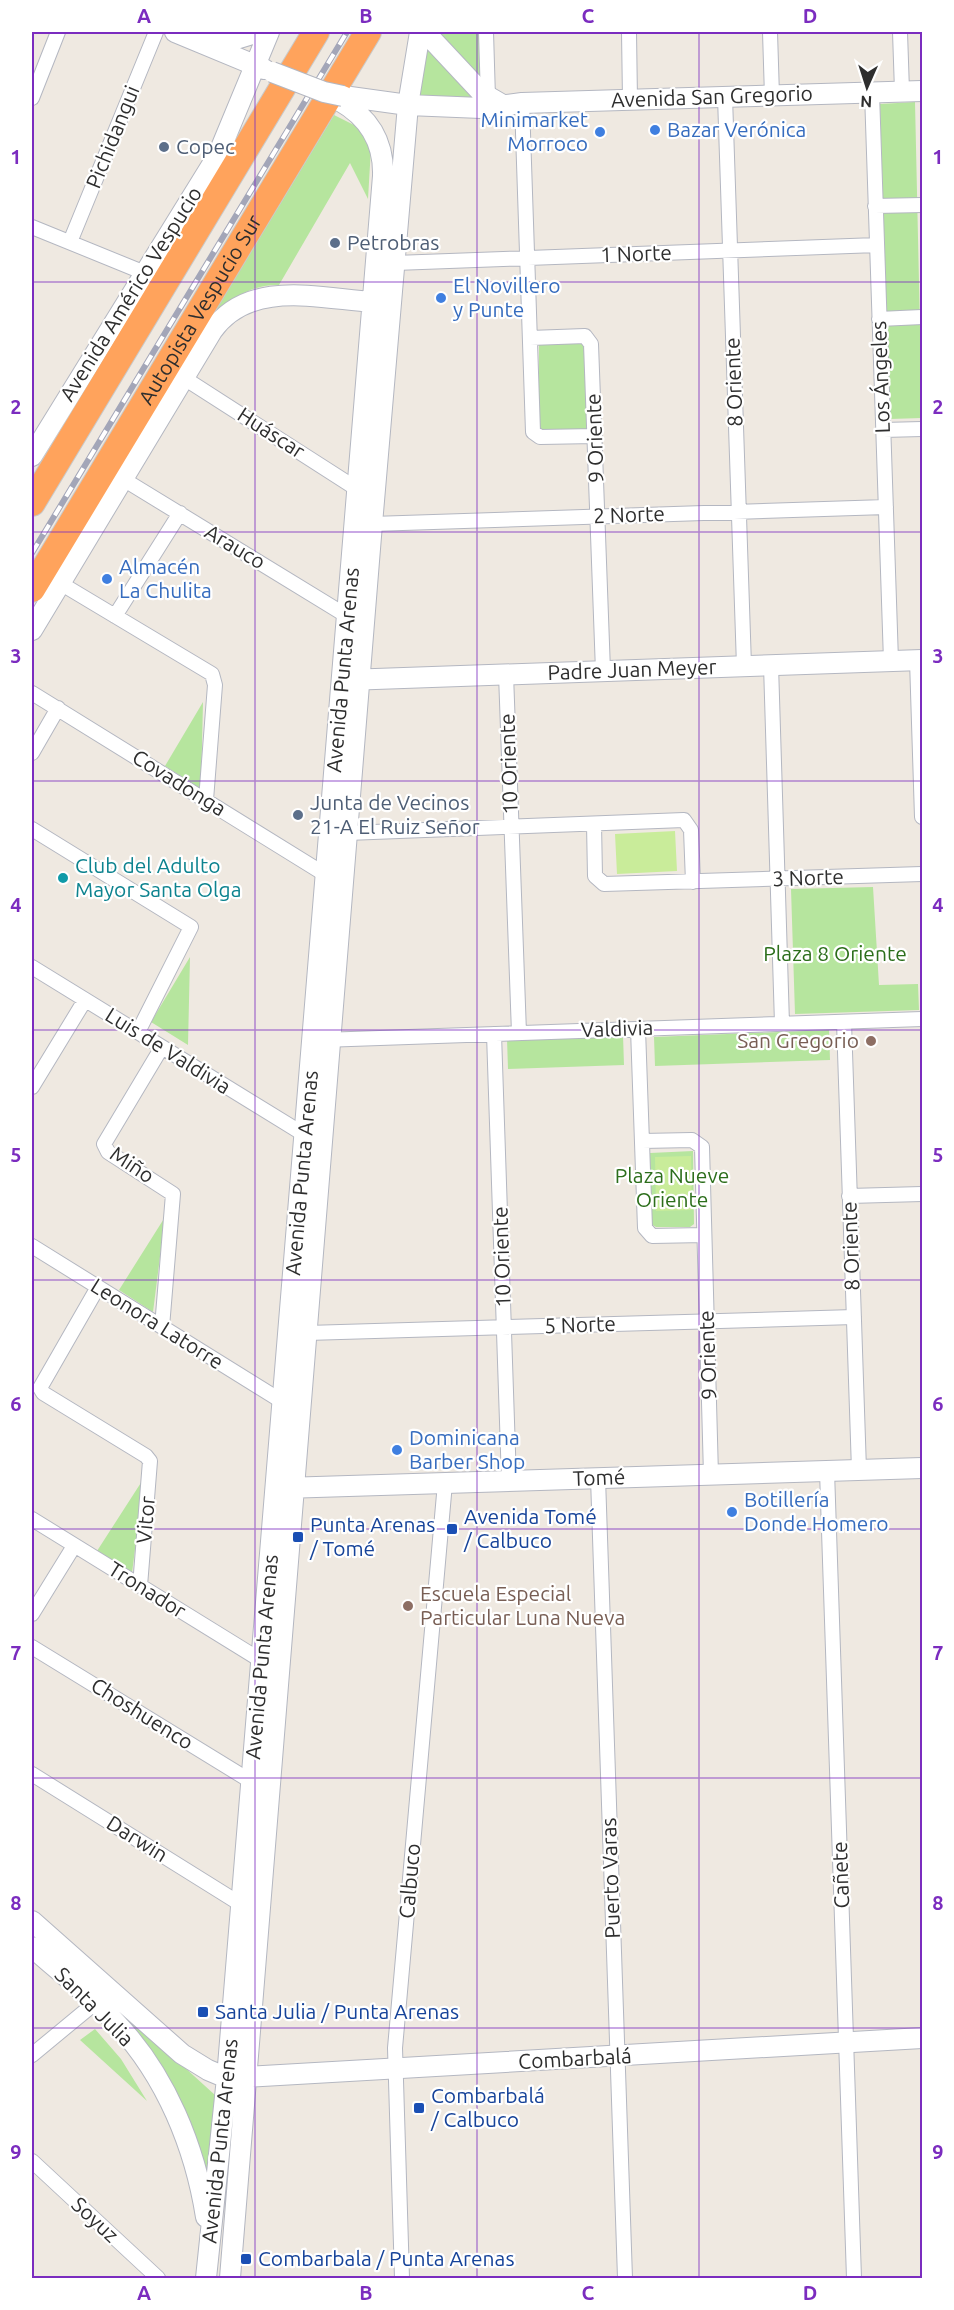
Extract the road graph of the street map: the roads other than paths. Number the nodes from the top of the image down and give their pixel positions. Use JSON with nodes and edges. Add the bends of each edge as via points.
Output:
{"nodes":[{"id":1,"x":58,"y":32,"type":"edge"},
{"id":2,"x":156,"y":32,"type":"edge"},
{"id":3,"x":178,"y":32,"type":"edge"},
{"id":4,"x":259,"y":32,"type":"edge"},
{"id":5,"x":269,"y":32,"type":"edge"},
{"id":6,"x":316,"y":32,"type":"edge"},
{"id":7,"x":368,"y":32,"type":"edge"},
{"id":8,"x":423,"y":32,"type":"edge"},
{"id":9,"x":486,"y":32,"type":"edge"},
{"id":10,"x":629,"y":32,"type":"edge"},
{"id":11,"x":770,"y":32,"type":"edge"},
{"id":12,"x":900,"y":32,"type":"edge"},
{"id":13,"x":199,"y":42,"type":"junction"},
{"id":14,"x":253,"y":64,"type":"junction"},
{"id":15,"x":922,"y":91,"type":"edge"},
{"id":16,"x":902,"y":92,"type":"junction"},
{"id":17,"x":872,"y":93,"type":"junction"},
{"id":18,"x":772,"y":96,"type":"junction"},
{"id":19,"x":336,"y":97,"type":"junction"},
{"id":20,"x":725,"y":97,"type":"junction"},
{"id":21,"x":32,"y":98,"type":"edge"},
{"id":22,"x":630,"y":100,"type":"junction"},
{"id":23,"x":494,"y":101,"type":"junction"},
{"id":24,"x":522,"y":103,"type":"junction"},
{"id":25,"x":408,"y":105,"type":"junction"},
{"id":26,"x":922,"y":205,"type":"edge"},
{"id":27,"x":875,"y":206,"type":"junction"},
{"id":28,"x":32,"y":227,"type":"edge"},
{"id":29,"x":70,"y":242,"type":"junction"},
{"id":30,"x":877,"y":245,"type":"junction"},
{"id":31,"x":730,"y":251,"type":"junction"},
{"id":32,"x":527,"y":258,"type":"junction"},
{"id":33,"x":395,"y":263,"type":"junction"},
{"id":34,"x":145,"y":273,"type":"junction"},
{"id":35,"x":393,"y":288,"type":"junction"},
{"id":36,"x":372,"y":302,"type":"junction"},
{"id":37,"x":922,"y":318,"type":"edge"},
{"id":38,"x":879,"y":319,"type":"junction"},
{"id":39,"x":530,"y":338,"type":"junction"},
{"id":40,"x":184,"y":378,"type":"junction"},
{"id":41,"x":922,"y":429,"type":"edge"},
{"id":42,"x":883,"y":430,"type":"junction"},
{"id":43,"x":595,"y":436,"type":"junction"},
{"id":44,"x":32,"y":456,"type":"edge"},
{"id":45,"x":123,"y":479,"type":"junction"},
{"id":46,"x":357,"y":489,"type":"junction"},
{"id":47,"x":32,"y":503,"type":"edge"},
{"id":48,"x":886,"y":507,"type":"junction"},
{"id":49,"x":739,"y":512,"type":"junction"},
{"id":50,"x":180,"y":513,"type":"junction"},
{"id":51,"x":597,"y":516,"type":"junction"},
{"id":52,"x":372,"y":524,"type":"junction"},
{"id":53,"x":60,"y":584,"type":"junction"},
{"id":54,"x":32,"y":589,"type":"edge"},
{"id":55,"x":115,"y":616,"type":"junction"},
{"id":56,"x":347,"y":616,"type":"junction"},
{"id":57,"x":32,"y":630,"type":"edge"},
{"id":58,"x":920,"y":660,"type":"edge"},
{"id":59,"x":891,"y":661,"type":"junction"},
{"id":60,"x":771,"y":665,"type":"junction"},
{"id":61,"x":744,"y":666,"type":"junction"},
{"id":62,"x":603,"y":671,"type":"junction"},
{"id":63,"x":506,"y":674,"type":"junction"},
{"id":64,"x":351,"y":680,"type":"junction"},
{"id":65,"x":32,"y":693,"type":"edge"},
{"id":66,"x":58,"y":708,"type":"junction"},
{"id":67,"x":32,"y":753,"type":"edge"},
{"id":68,"x":206,"y":800,"type":"junction"},
{"id":69,"x":922,"y":817,"type":"edge"},
{"id":70,"x":594,"y":824,"type":"junction"},
{"id":71,"x":511,"y":827,"type":"junction"},
{"id":72,"x":32,"y":829,"type":"edge"},
{"id":73,"x":347,"y":833,"type":"junction"},
{"id":74,"x":922,"y":874,"type":"edge"},
{"id":75,"x":326,"y":875,"type":"junction"},
{"id":76,"x":778,"y":879,"type":"junction"},
{"id":77,"x":693,"y":882,"type":"junction"},
{"id":78,"x":32,"y":967,"type":"edge"},
{"id":79,"x":85,"y":1000,"type":"junction"},
{"id":80,"x":922,"y":1019,"type":"edge"},
{"id":81,"x":844,"y":1022,"type":"junction"},
{"id":82,"x":782,"y":1024,"type":"junction"},
{"id":83,"x":638,"y":1029,"type":"junction"},
{"id":84,"x":138,"y":1032,"type":"junction"},
{"id":85,"x":519,"y":1033,"type":"junction"},
{"id":86,"x":494,"y":1034,"type":"junction"},
{"id":87,"x":322,"y":1040,"type":"junction"},
{"id":88,"x":162,"y":1047,"type":"junction"},
{"id":89,"x":32,"y":1087,"type":"edge"},
{"id":90,"x":305,"y":1135,"type":"junction"},
{"id":91,"x":642,"y":1141,"type":"junction"},
{"id":92,"x":922,"y":1194,"type":"edge"},
{"id":93,"x":849,"y":1196,"type":"junction"},
{"id":94,"x":704,"y":1235,"type":"junction"},
{"id":95,"x":32,"y":1246,"type":"edge"},
{"id":96,"x":98,"y":1287,"type":"junction"},
{"id":97,"x":854,"y":1317,"type":"junction"},
{"id":98,"x":707,"y":1321,"type":"junction"},
{"id":99,"x":162,"y":1327,"type":"junction"},
{"id":100,"x":504,"y":1327,"type":"junction"},
{"id":101,"x":307,"y":1333,"type":"junction"},
{"id":102,"x":283,"y":1402,"type":"junction"},
{"id":103,"x":922,"y":1468,"type":"edge"},
{"id":104,"x":859,"y":1470,"type":"junction"},
{"id":105,"x":827,"y":1471,"type":"junction"},
{"id":106,"x":711,"y":1474,"type":"junction"},
{"id":107,"x":598,"y":1478,"type":"junction"},
{"id":108,"x":509,"y":1481,"type":"junction"},
{"id":109,"x":445,"y":1483,"type":"junction"},
{"id":110,"x":285,"y":1488,"type":"junction"},
{"id":111,"x":32,"y":1519,"type":"edge"},
{"id":112,"x":74,"y":1546,"type":"junction"},
{"id":113,"x":140,"y":1586,"type":"junction"},
{"id":114,"x":32,"y":1614,"type":"edge"},
{"id":115,"x":32,"y":1647,"type":"edge"},
{"id":116,"x":262,"y":1661,"type":"junction"},
{"id":117,"x":32,"y":1774,"type":"edge"},
{"id":118,"x":252,"y":1782,"type":"junction"},
{"id":119,"x":242,"y":1905,"type":"junction"},
{"id":120,"x":32,"y":1921,"type":"edge"},
{"id":121,"x":32,"y":1947,"type":"edge"},
{"id":122,"x":94,"y":2003,"type":"junction"},
{"id":123,"x":922,"y":2038,"type":"edge"},
{"id":124,"x":846,"y":2043,"type":"junction"},
{"id":125,"x":32,"y":2055,"type":"edge"},
{"id":126,"x":617,"y":2056,"type":"junction"},
{"id":127,"x":395,"y":2070,"type":"junction"},
{"id":128,"x":236,"y":2078,"type":"junction"},
{"id":129,"x":32,"y":2161,"type":"edge"},
{"id":130,"x":210,"y":2239,"type":"junction"},
{"id":131,"x":158,"y":2278,"type":"edge"},
{"id":132,"x":206,"y":2278,"type":"edge"},
{"id":133,"x":230,"y":2278,"type":"edge"},
{"id":134,"x":402,"y":2278,"type":"edge"},
{"id":135,"x":625,"y":2278,"type":"edge"},
{"id":136,"x":854,"y":2278,"type":"edge"}],
"edges":[{"from":1,"to":21,"type":"street"},
{"from":2,"to":29,"type":"street","name":"Pichidangui"},
{"from":3,"to":13,"type":"main road"},
{"from":4,"to":13,"type":"main road","via":[[224,41]]},
{"from":5,"to":14,"type":"main road","name":"Avenida Américo Vespucio"},
{"from":6,"to":47,"type":"highway"},
{"from":7,"to":54,"type":"highway","name":"Autopista Vespucio Sur"},
{"from":8,"to":23,"type":"main road"},
{"from":8,"to":25,"type":"main road"},
{"from":9,"to":23,"type":"street"},
{"from":10,"to":22,"type":"street"},
{"from":11,"to":18,"type":"street"},
{"from":12,"to":16,"type":"street"},
{"from":13,"to":14,"type":"main road"},
{"from":14,"to":19,"type":"main road","bridge":true},
{"from":14,"to":34,"type":"main road","name":"Avenida Américo Vespucio","via":[[218,155]]},
{"from":15,"to":16,"type":"main road","name":"Avenida San Gregorio"},
{"from":16,"to":17,"type":"main road","name":"Avenida San Gregorio"},
{"from":17,"to":18,"type":"main road","name":"Avenida San Gregorio"},
{"from":17,"to":27,"type":"street","name":"Los Ángeles"},
{"from":18,"to":20,"type":"main road","name":"Avenida San Gregorio"},
{"from":19,"to":25,"type":"main road","name":"Avenida San Gregorio"},
{"from":19,"to":36,"type":"main road","name":"Avenida Punta Arenas","via":[[367,122],[383,160]]},
{"from":20,"to":22,"type":"main road","name":"Avenida San Gregorio"},
{"from":20,"to":31,"type":"street","name":"8 Oriente"},
{"from":22,"to":24,"type":"main road","name":"Avenida San Gregorio"},
{"from":23,"to":24,"type":"main road","name":"Avenida San Gregorio"},
{"from":23,"to":25,"type":"main road","name":"Avenida San Gregorio","via":[[473,108]]},
{"from":24,"to":32,"type":"street"},
{"from":25,"to":33,"type":"main road","name":"Avenida Punta Arenas"},
{"from":26,"to":27,"type":"street"},
{"from":27,"to":30,"type":"street","name":"Los Ángeles"},
{"from":28,"to":29,"type":"street"},
{"from":29,"to":34,"type":"street"},
{"from":30,"to":31,"type":"street","name":"1 Norte"},
{"from":30,"to":38,"type":"street","name":"Los Ángeles"},
{"from":31,"to":32,"type":"street","name":"1 Norte"},
{"from":31,"to":49,"type":"street","name":"8 Oriente"},
{"from":32,"to":33,"type":"street","name":"1 Norte"},
{"from":32,"to":39,"type":"street"},
{"from":33,"to":35,"type":"main road","name":"Avenida Punta Arenas"},
{"from":34,"to":44,"type":"main road","name":"Avenida Américo Vespucio"},
{"from":35,"to":36,"type":"main road","via":[[385,298]]},
{"from":35,"to":52,"type":"main road","name":"Avenida Punta Arenas"},
{"from":36,"to":40,"type":"main road","via":[[281,295],[249,301],[217,324]]},
{"from":36,"to":46,"type":"main road","name":"Avenida Punta Arenas"},
{"from":37,"to":38,"type":"street"},
{"from":38,"to":42,"type":"street","name":"Los Ángeles"},
{"from":39,"to":43,"type":"street","via":[[535,435]]},
{"from":39,"to":43,"type":"street","name":"9 Oriente","via":[[582,336],[591,340]]},
{"from":40,"to":45,"type":"main road"},
{"from":40,"to":46,"type":"street","name":"Huáscar"},
{"from":41,"to":42,"type":"street"},
{"from":42,"to":48,"type":"street","name":"Los Ángeles"},
{"from":43,"to":51,"type":"street","name":"9 Oriente"},
{"from":45,"to":50,"type":"street","name":"Arauco"},
{"from":45,"to":53,"type":"main road"},
{"from":46,"to":56,"type":"main road","name":"Avenida Punta Arenas"},
{"from":48,"to":49,"type":"street","name":"2 Norte"},
{"from":48,"to":59,"type":"street","name":"Los Ángeles"},
{"from":49,"to":51,"type":"street","name":"2 Norte"},
{"from":49,"to":61,"type":"street","name":"8 Oriente"},
{"from":50,"to":55,"type":"street"},
{"from":50,"to":56,"type":"street","name":"Arauco"},
{"from":51,"to":52,"type":"street","name":"2 Norte"},
{"from":51,"to":62,"type":"street","name":"9 Oriente"},
{"from":52,"to":64,"type":"main road","name":"Avenida Punta Arenas"},
{"from":53,"to":55,"type":"street"},
{"from":53,"to":57,"type":"main road"},
{"from":55,"to":68,"type":"street","via":[[209,671],[215,685]]},
{"from":56,"to":64,"type":"main road","name":"Avenida Punta Arenas"},
{"from":58,"to":59,"type":"main road","name":"Padre Juan Meyer"},
{"from":58,"to":69,"type":"street"},
{"from":59,"to":60,"type":"main road","name":"Padre Juan Meyer"},
{"from":60,"to":61,"type":"main road","name":"Padre Juan Meyer"},
{"from":60,"to":76,"type":"street"},
{"from":61,"to":62,"type":"main road","name":"Padre Juan Meyer"},
{"from":62,"to":63,"type":"main road","name":"Padre Juan Meyer"},
{"from":63,"to":64,"type":"main road","name":"Padre Juan Meyer"},
{"from":63,"to":71,"type":"street","name":"10 Oriente"},
{"from":64,"to":73,"type":"main road","name":"Avenida Punta Arenas"},
{"from":64,"to":75,"type":"main road","name":"Avenida Punta Arenas"},
{"from":65,"to":66,"type":"street","name":"Covadonga"},
{"from":66,"to":67,"type":"street"},
{"from":66,"to":68,"type":"street","name":"Covadonga"},
{"from":68,"to":75,"type":"street","name":"Covadonga"},
{"from":70,"to":71,"type":"street"},
{"from":70,"to":77,"type":"street","name":"3 Norte","via":[[595,873],[601,884]]},
{"from":70,"to":77,"type":"street","via":[[688,822]]},
{"from":71,"to":73,"type":"street"},
{"from":71,"to":85,"type":"street","name":"10 Oriente"},
{"from":72,"to":84,"type":"street","via":[[191,927]]},
{"from":73,"to":87,"type":"main road","name":"Avenida Punta Arenas"},
{"from":74,"to":76,"type":"street","name":"3 Norte"},
{"from":75,"to":87,"type":"main road","name":"Avenida Punta Arenas"},
{"from":76,"to":77,"type":"street","name":"3 Norte"},
{"from":76,"to":82,"type":"street"},
{"from":78,"to":79,"type":"street","name":"Luis de Valdivia"},
{"from":79,"to":84,"type":"street","name":"Luis de Valdivia"},
{"from":79,"to":89,"type":"street"},
{"from":80,"to":81,"type":"street","name":"Valdivia"},
{"from":81,"to":82,"type":"street","name":"Valdivia"},
{"from":81,"to":93,"type":"street","name":"8 Oriente"},
{"from":82,"to":83,"type":"street","name":"Valdivia"},
{"from":83,"to":85,"type":"street","name":"Valdivia"},
{"from":83,"to":91,"type":"street"},
{"from":84,"to":88,"type":"street","name":"Luis de Valdivia"},
{"from":85,"to":86,"type":"street","name":"Valdivia"},
{"from":86,"to":87,"type":"street","name":"Valdivia"},
{"from":86,"to":100,"type":"street","name":"10 Oriente"},
{"from":87,"to":90,"type":"main road","name":"Avenida Punta Arenas"},
{"from":87,"to":101,"type":"main road","name":"Avenida Punta Arenas"},
{"from":88,"to":90,"type":"street","name":"Luis de Valdivia"},
{"from":88,"to":99,"type":"street","name":"Miño","via":[[104,1144],[108,1152],[168,1189],[174,1198]]},
{"from":90,"to":102,"type":"main road","name":"Avenida Punta Arenas"},
{"from":91,"to":94,"type":"street","via":[[646,1231],[656,1236]]},
{"from":91,"to":94,"type":"street","name":"9 Oriente","via":[[699,1143]]},
{"from":92,"to":93,"type":"street"},
{"from":93,"to":97,"type":"street","name":"8 Oriente"},
{"from":94,"to":98,"type":"street","name":"9 Oriente"},
{"from":95,"to":96,"type":"street","name":"Leonora Latorre"},
{"from":96,"to":99,"type":"street","name":"Leonora Latorre"},
{"from":96,"to":113,"type":"street","name":"Vitor","via":[[40,1388],[146,1455],[151,1467]]},
{"from":97,"to":98,"type":"street","name":"5 Norte"},
{"from":97,"to":104,"type":"street","name":"8 Oriente"},
{"from":98,"to":100,"type":"street","name":"5 Norte"},
{"from":98,"to":106,"type":"street","name":"9 Oriente"},
{"from":99,"to":102,"type":"street","name":"Leonora Latorre"},
{"from":100,"to":101,"type":"street","name":"5 Norte"},
{"from":100,"to":108,"type":"street","name":"10 Oriente"},
{"from":101,"to":110,"type":"main road","name":"Avenida Punta Arenas"},
{"from":102,"to":110,"type":"main road","name":"Avenida Punta Arenas"},
{"from":103,"to":104,"type":"main road","name":"Tomé"},
{"from":104,"to":105,"type":"main road","name":"Tomé"},
{"from":105,"to":106,"type":"main road","name":"Tomé"},
{"from":105,"to":124,"type":"street","name":"Cañete"},
{"from":106,"to":107,"type":"main road","name":"Tomé"},
{"from":107,"to":108,"type":"main road","name":"Tomé"},
{"from":107,"to":126,"type":"street","name":"Puerto Varas"},
{"from":108,"to":109,"type":"main road","name":"Tomé"},
{"from":109,"to":110,"type":"main road","name":"Tomé"},
{"from":109,"to":127,"type":"street","name":"Calbuco"},
{"from":110,"to":116,"type":"main road","name":"Avenida Punta Arenas"},
{"from":110,"to":128,"type":"main road","name":"Avenida Punta Arenas"},
{"from":111,"to":112,"type":"street","name":"Tronador"},
{"from":112,"to":113,"type":"street","name":"Tronador"},
{"from":112,"to":114,"type":"street"},
{"from":113,"to":116,"type":"street","name":"Tronador"},
{"from":115,"to":118,"type":"street","name":"Choshuenco"},
{"from":116,"to":118,"type":"main road","name":"Avenida Punta Arenas"},
{"from":117,"to":119,"type":"street","name":"Darwin"},
{"from":118,"to":119,"type":"main road","name":"Avenida Punta Arenas"},
{"from":119,"to":128,"type":"main road","name":"Avenida Punta Arenas"},
{"from":120,"to":128,"type":"main road","name":"Santa Julia","via":[[182,2054],[208,2070]]},
{"from":121,"to":122,"type":"main road","name":"Santa Julia"},
{"from":122,"to":125,"type":"street"},
{"from":122,"to":130,"type":"main road","name":"Santa Julia","via":[[139,2052],[173,2108],[195,2167]]},
{"from":123,"to":124,"type":"main road","name":"Combarbalá"},
{"from":124,"to":126,"type":"main road","name":"Combarbalá"},
{"from":124,"to":136,"type":"street","name":"Cañete"},
{"from":126,"to":127,"type":"main road","name":"Combarbalá"},
{"from":126,"to":135,"type":"street","name":"Puerto Varas"},
{"from":127,"to":128,"type":"main road","name":"Combarbalá"},
{"from":127,"to":134,"type":"street","name":"Calbuco"},
{"from":128,"to":130,"type":"main road","name":"Avenida Punta Arenas"},
{"from":128,"to":133,"type":"main road","name":"Avenida Punta Arenas"},
{"from":129,"to":131,"type":"street","name":"Soyuz"},
{"from":130,"to":132,"type":"main road","name":"Avenida Punta Arenas"}]}
